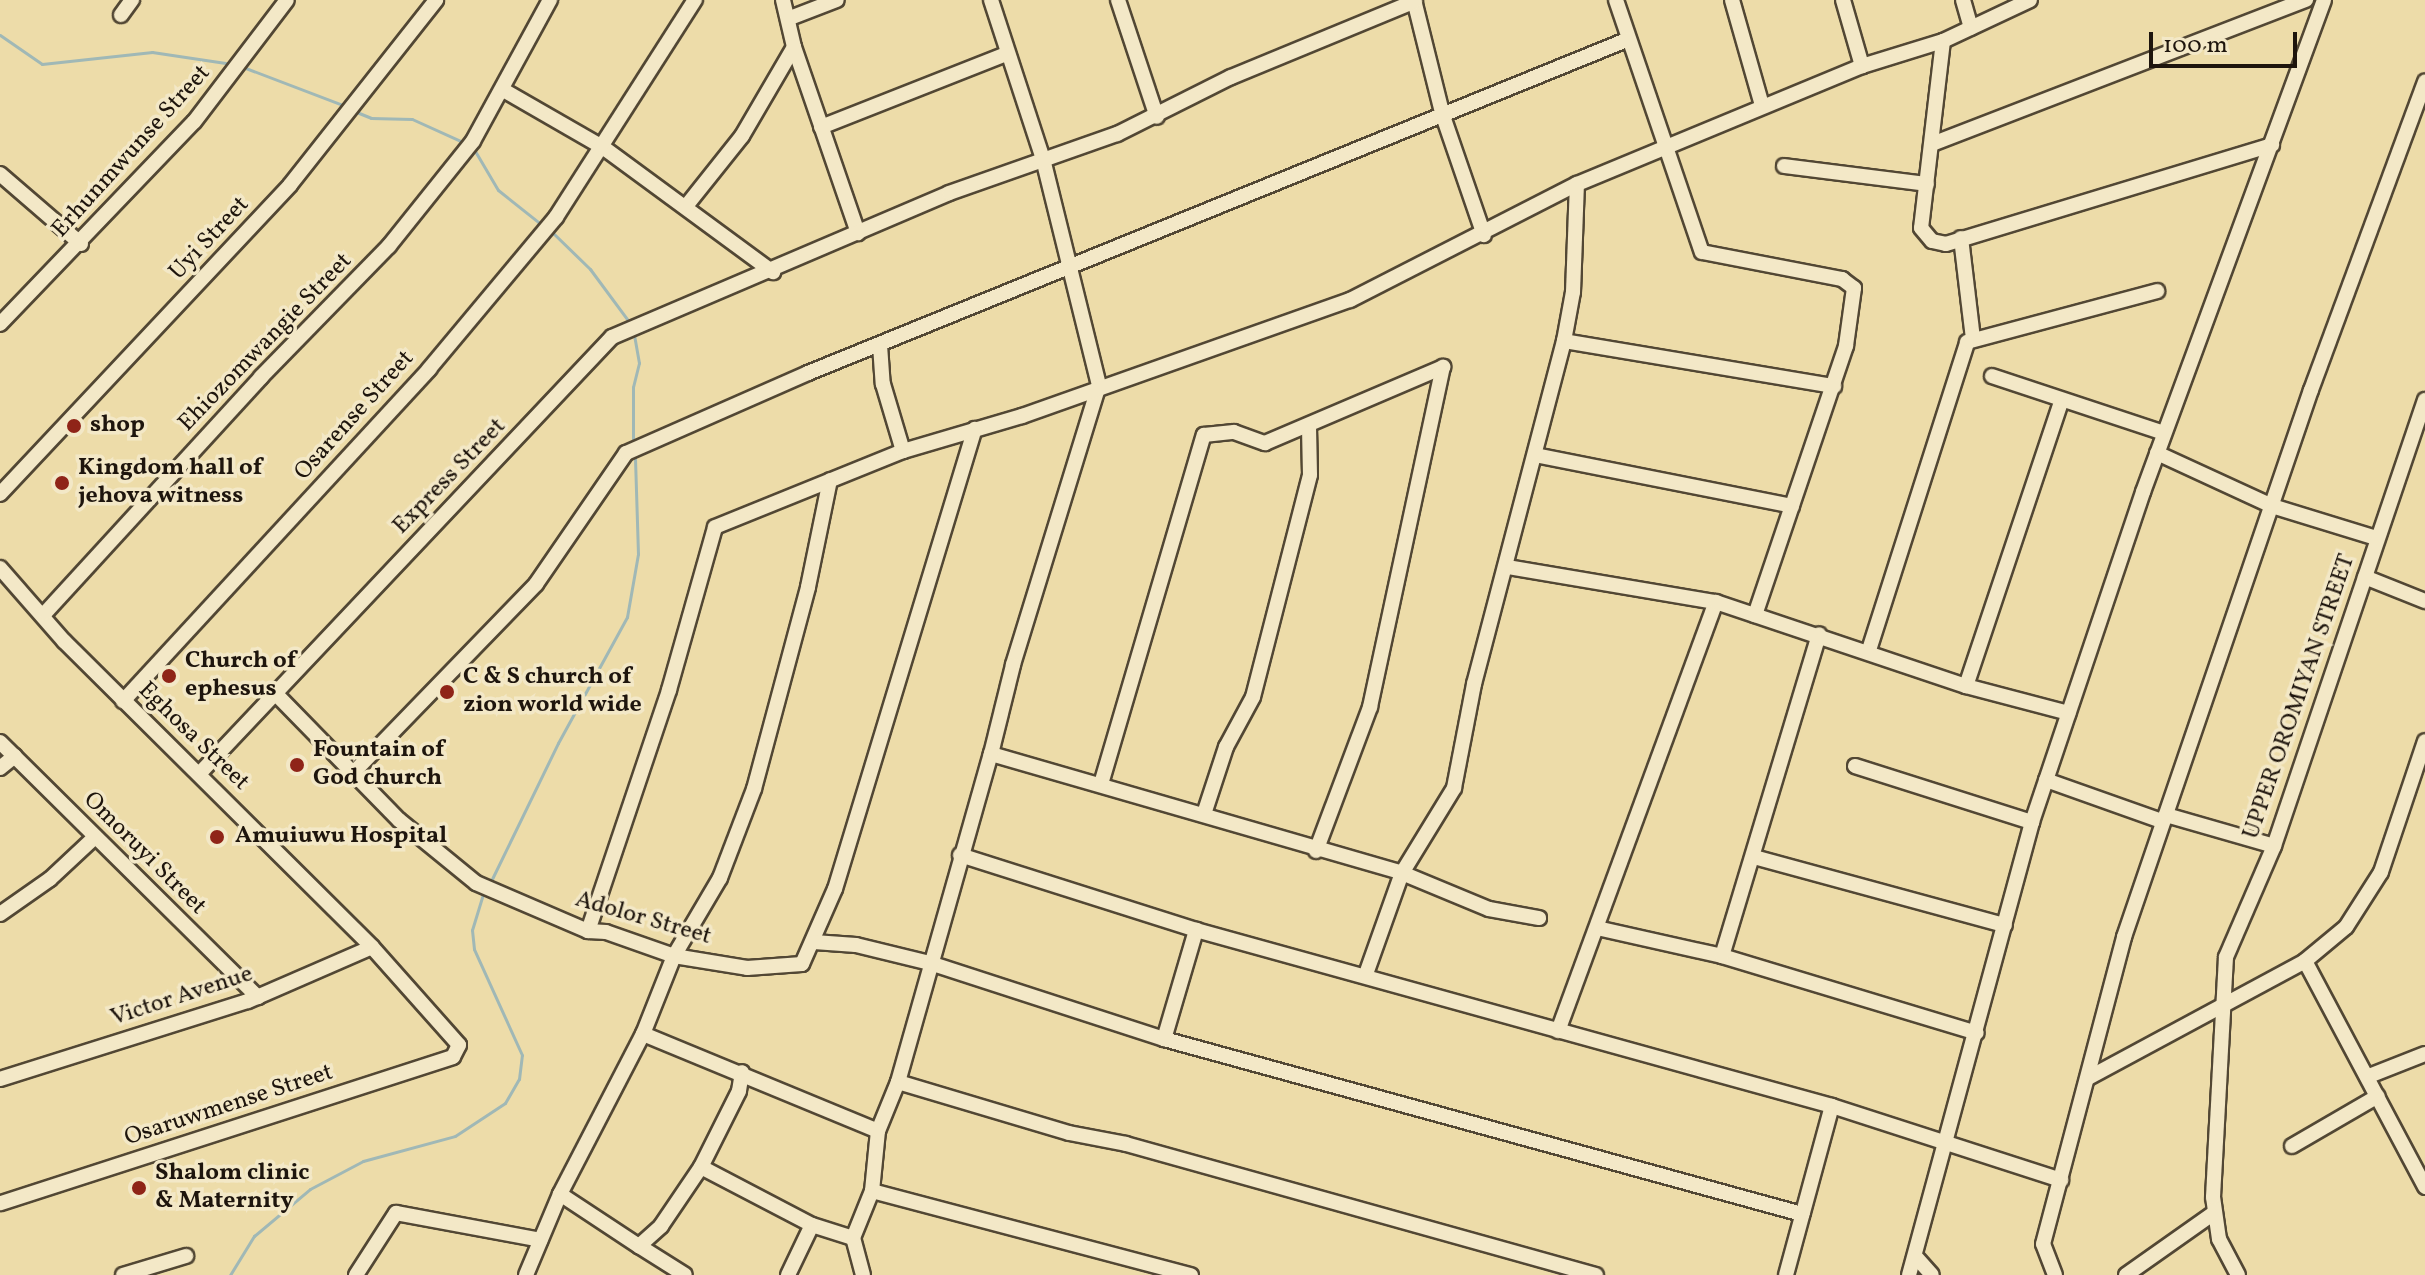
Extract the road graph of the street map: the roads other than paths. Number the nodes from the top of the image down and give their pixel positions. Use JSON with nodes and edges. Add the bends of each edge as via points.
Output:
{"nodes":[{"id":1,"x":132,"y":0,"type":"edge"},
{"id":2,"x":287,"y":0,"type":"edge"},
{"id":3,"x":436,"y":0,"type":"edge"},
{"id":4,"x":550,"y":0,"type":"edge"},
{"id":5,"x":695,"y":0,"type":"edge"},
{"id":6,"x":783,"y":0,"type":"edge"},
{"id":7,"x":837,"y":0,"type":"edge"},
{"id":8,"x":991,"y":0,"type":"edge"},
{"id":9,"x":1118,"y":0,"type":"edge"},
{"id":10,"x":1616,"y":0,"type":"edge"},
{"id":11,"x":1732,"y":0,"type":"edge"},
{"id":12,"x":1843,"y":0,"type":"edge"},
{"id":13,"x":1963,"y":0,"type":"edge"},
{"id":14,"x":2030,"y":0,"type":"edge"},
{"id":15,"x":2306,"y":0,"type":"edge"},
{"id":16,"x":2324,"y":0,"type":"edge"},
{"id":17,"x":1414,"y":1,"type":"edge"},
{"id":18,"x":121,"y":15,"type":"dead end"},
{"id":19,"x":790,"y":18,"type":"junction"},
{"id":20,"x":1971,"y":28,"type":"junction"},
{"id":21,"x":1629,"y":39,"type":"junction"},
{"id":22,"x":1943,"y":41,"type":"junction"},
{"id":23,"x":794,"y":47,"type":"junction"},
{"id":24,"x":1006,"y":54,"type":"junction"},
{"id":25,"x":1862,"y":66,"type":"junction"},
{"id":26,"x":2425,"y":81,"type":"edge"},
{"id":27,"x":505,"y":91,"type":"junction"},
{"id":28,"x":1762,"y":105,"type":"junction"},
{"id":29,"x":1443,"y":116,"type":"junction"},
{"id":30,"x":1157,"y":117,"type":"junction"},
{"id":31,"x":821,"y":127,"type":"junction"},
{"id":32,"x":1932,"y":144,"type":"junction"},
{"id":33,"x":2272,"y":145,"type":"junction"},
{"id":34,"x":1666,"y":146,"type":"junction"},
{"id":35,"x":604,"y":148,"type":"junction"},
{"id":36,"x":1043,"y":159,"type":"junction"},
{"id":37,"x":1784,"y":166,"type":"dead end"},
{"id":38,"x":0,"y":174,"type":"edge"},
{"id":39,"x":1577,"y":184,"type":"junction"},
{"id":40,"x":1927,"y":184,"type":"junction"},
{"id":41,"x":687,"y":205,"type":"junction"},
{"id":42,"x":858,"y":233,"type":"junction"},
{"id":43,"x":1484,"y":235,"type":"junction"},
{"id":44,"x":1961,"y":238,"type":"junction"},
{"id":45,"x":81,"y":244,"type":"junction"},
{"id":46,"x":1067,"y":271,"type":"junction"},
{"id":47,"x":773,"y":272,"type":"junction"},
{"id":48,"x":2157,"y":291,"type":"dead end"},
{"id":49,"x":0,"y":324,"type":"edge"},
{"id":50,"x":1973,"y":338,"type":"junction"},
{"id":51,"x":1564,"y":341,"type":"junction"},
{"id":52,"x":880,"y":345,"type":"junction"},
{"id":53,"x":1992,"y":376,"type":"dead end"},
{"id":54,"x":1099,"y":385,"type":"junction"},
{"id":55,"x":1834,"y":386,"type":"junction"},
{"id":56,"x":2425,"y":400,"type":"edge"},
{"id":57,"x":2061,"y":402,"type":"junction"},
{"id":58,"x":1309,"y":427,"type":"junction"},
{"id":59,"x":975,"y":429,"type":"junction"},
{"id":60,"x":2164,"y":433,"type":"junction"},
{"id":61,"x":903,"y":451,"type":"junction"},
{"id":62,"x":2157,"y":453,"type":"junction"},
{"id":63,"x":1535,"y":455,"type":"junction"},
{"id":64,"x":830,"y":480,"type":"junction"},
{"id":65,"x":0,"y":494,"type":"edge"},
{"id":66,"x":1792,"y":506,"type":"junction"},
{"id":67,"x":2272,"y":506,"type":"junction"},
{"id":68,"x":2376,"y":538,"type":"junction"},
{"id":69,"x":1508,"y":567,"type":"junction"},
{"id":70,"x":0,"y":568,"type":"edge"},
{"id":71,"x":2365,"y":577,"type":"junction"},
{"id":72,"x":2425,"y":601,"type":"edge"},
{"id":73,"x":1716,"y":602,"type":"junction"},
{"id":74,"x":45,"y":613,"type":"junction"},
{"id":75,"x":1755,"y":615,"type":"junction"},
{"id":76,"x":1819,"y":634,"type":"junction"},
{"id":77,"x":1869,"y":650,"type":"junction"},
{"id":78,"x":1966,"y":686,"type":"junction"},
{"id":79,"x":274,"y":692,"type":"junction"},
{"id":80,"x":123,"y":701,"type":"junction"},
{"id":81,"x":2069,"y":713,"type":"junction"},
{"id":82,"x":2425,"y":741,"type":"edge"},
{"id":83,"x":0,"y":742,"type":"edge"},
{"id":84,"x":991,"y":754,"type":"junction"},
{"id":85,"x":15,"y":756,"type":"junction"},
{"id":86,"x":1855,"y":766,"type":"dead end"},
{"id":87,"x":0,"y":768,"type":"edge"},
{"id":88,"x":200,"y":773,"type":"junction"},
{"id":89,"x":353,"y":773,"type":"junction"},
{"id":90,"x":2046,"y":780,"type":"junction"},
{"id":91,"x":1101,"y":784,"type":"junction"},
{"id":92,"x":1204,"y":814,"type":"junction"},
{"id":93,"x":2164,"y":818,"type":"junction"},
{"id":94,"x":2032,"y":822,"type":"junction"},
{"id":95,"x":95,"y":837,"type":"junction"},
{"id":96,"x":2274,"y":846,"type":"junction"},
{"id":97,"x":1316,"y":851,"type":"junction"},
{"id":98,"x":960,"y":855,"type":"junction"},
{"id":99,"x":1754,"y":857,"type":"junction"},
{"id":100,"x":1402,"y":873,"type":"junction"},
{"id":101,"x":0,"y":914,"type":"edge"},
{"id":102,"x":1539,"y":918,"type":"dead end"},
{"id":103,"x":2005,"y":925,"type":"junction"},
{"id":104,"x":1597,"y":928,"type":"junction"},
{"id":105,"x":1196,"y":930,"type":"junction"},
{"id":106,"x":588,"y":931,"type":"junction"},
{"id":107,"x":814,"y":942,"type":"junction"},
{"id":108,"x":372,"y":947,"type":"junction"},
{"id":109,"x":674,"y":956,"type":"junction"},
{"id":110,"x":1722,"y":956,"type":"junction"},
{"id":111,"x":2305,"y":961,"type":"junction"},
{"id":112,"x":930,"y":963,"type":"junction"},
{"id":113,"x":1366,"y":974,"type":"junction"},
{"id":114,"x":258,"y":997,"type":"junction"},
{"id":115,"x":2225,"y":1006,"type":"junction"},
{"id":116,"x":1558,"y":1031,"type":"junction"},
{"id":117,"x":1977,"y":1033,"type":"junction"},
{"id":118,"x":643,"y":1034,"type":"junction"},
{"id":119,"x":457,"y":1039,"type":"joint"},
{"id":120,"x":1164,"y":1039,"type":"junction"},
{"id":121,"x":2425,"y":1054,"type":"edge"},
{"id":122,"x":742,"y":1072,"type":"junction"},
{"id":123,"x":2369,"y":1076,"type":"junction"},
{"id":124,"x":2088,"y":1078,"type":"junction"},
{"id":125,"x":0,"y":1079,"type":"edge"},
{"id":126,"x":898,"y":1082,"type":"junction"},
{"id":127,"x":2378,"y":1096,"type":"junction"},
{"id":128,"x":1832,"y":1106,"type":"junction"},
{"id":129,"x":878,"y":1131,"type":"junction"},
{"id":130,"x":1948,"y":1145,"type":"junction"},
{"id":131,"x":2292,"y":1146,"type":"dead end"},
{"id":132,"x":701,"y":1167,"type":"junction"},
{"id":133,"x":2061,"y":1180,"type":"junction"},
{"id":134,"x":2425,"y":1187,"type":"edge"},
{"id":135,"x":872,"y":1191,"type":"junction"},
{"id":136,"x":560,"y":1194,"type":"junction"},
{"id":137,"x":0,"y":1203,"type":"edge"},
{"id":138,"x":2214,"y":1213,"type":"junction"},
{"id":139,"x":1802,"y":1214,"type":"junction"},
{"id":140,"x":812,"y":1225,"type":"junction"},
{"id":141,"x":853,"y":1238,"type":"junction"},
{"id":142,"x":541,"y":1240,"type":"junction"},
{"id":143,"x":639,"y":1246,"type":"junction"},
{"id":144,"x":186,"y":1256,"type":"dead end"},
{"id":145,"x":1915,"y":1256,"type":"junction"},
{"id":146,"x":123,"y":1275,"type":"edge"},
{"id":147,"x":356,"y":1275,"type":"edge"},
{"id":148,"x":526,"y":1275,"type":"edge"},
{"id":149,"x":685,"y":1275,"type":"edge"},
{"id":150,"x":788,"y":1275,"type":"edge"},
{"id":151,"x":863,"y":1275,"type":"edge"},
{"id":152,"x":1191,"y":1275,"type":"edge"},
{"id":153,"x":1596,"y":1275,"type":"edge"},
{"id":154,"x":1786,"y":1275,"type":"edge"},
{"id":155,"x":1909,"y":1275,"type":"edge"},
{"id":156,"x":1932,"y":1275,"type":"edge"},
{"id":157,"x":2055,"y":1275,"type":"edge"},
{"id":158,"x":2126,"y":1275,"type":"edge"},
{"id":159,"x":2238,"y":1275,"type":"edge"}],
"edges":[{"from":1,"to":18,"type":"street"},
{"from":2,"to":45,"type":"street","name":"Erhunmwunse Street","via":[[194,122]]},
{"from":3,"to":65,"type":"street","name":"Uyi Street","via":[[290,185]]},
{"from":4,"to":27,"type":"street","name":"Ehiozomwangie Street"},
{"from":5,"to":35,"type":"street","name":"Osarense Street"},
{"from":6,"to":19,"type":"street"},
{"from":7,"to":19,"type":"street"},
{"from":8,"to":24,"type":"street"},
{"from":9,"to":30,"type":"street"},
{"from":10,"to":21,"type":"street"},
{"from":11,"to":28,"type":"street"},
{"from":12,"to":25,"type":"street"},
{"from":13,"to":20,"type":"street"},
{"from":14,"to":20,"type":"street"},
{"from":15,"to":32,"type":"street"},
{"from":16,"to":33,"type":"street"},
{"from":17,"to":29,"type":"street"},
{"from":17,"to":30,"type":"street","name":"Express Street","via":[[1231,77]]},
{"from":19,"to":23,"type":"street"},
{"from":20,"to":22,"type":"street"},
{"from":21,"to":29,"type":"street"},
{"from":21,"to":34,"type":"street"},
{"from":22,"to":25,"type":"street"},
{"from":22,"to":32,"type":"street"},
{"from":23,"to":31,"type":"street"},
{"from":23,"to":41,"type":"street","via":[[742,136]]},
{"from":24,"to":31,"type":"street"},
{"from":24,"to":36,"type":"street"},
{"from":25,"to":28,"type":"street"},
{"from":26,"to":67,"type":"street"},
{"from":27,"to":35,"type":"street"},
{"from":27,"to":74,"type":"street","name":"Ehiozomwangie Street","via":[[473,141],[389,246]]},
{"from":28,"to":34,"type":"street"},
{"from":29,"to":43,"type":"street"},
{"from":29,"to":46,"type":"street"},
{"from":30,"to":36,"type":"street","name":"Express Street"},
{"from":31,"to":42,"type":"street"},
{"from":32,"to":40,"type":"street"},
{"from":33,"to":44,"type":"street"},
{"from":33,"to":60,"type":"street"},
{"from":34,"to":39,"type":"street"},
{"from":34,"to":55,"type":"street","via":[[1702,252],[1842,279],[1854,288]]},
{"from":35,"to":41,"type":"street"},
{"from":35,"to":80,"type":"street","name":"Osarense Street","via":[[556,217],[429,369]]},
{"from":36,"to":42,"type":"street","name":"Express Street"},
{"from":36,"to":46,"type":"street"},
{"from":37,"to":40,"type":"street"},
{"from":38,"to":45,"type":"street"},
{"from":39,"to":43,"type":"street"},
{"from":39,"to":51,"type":"street","via":[[1573,292]]},
{"from":40,"to":44,"type":"street","via":[[1921,228],[1932,241],[1946,244]]},
{"from":41,"to":47,"type":"street"},
{"from":42,"to":47,"type":"street","name":"Express Street"},
{"from":43,"to":54,"type":"street","via":[[1350,300]]},
{"from":44,"to":50,"type":"street"},
{"from":45,"to":49,"type":"street","name":"Erhunmwunse Street"},
{"from":46,"to":52,"type":"street"},
{"from":46,"to":54,"type":"street"},
{"from":47,"to":79,"type":"street","name":"Express Street","via":[[600,346]]},
{"from":48,"to":50,"type":"street"},
{"from":50,"to":77,"type":"street","via":[[1967,342]]},
{"from":51,"to":55,"type":"street"},
{"from":51,"to":63,"type":"street"},
{"from":52,"to":61,"type":"street","via":[[885,392]]},
{"from":52,"to":89,"type":"street","via":[[626,453],[536,584]]},
{"from":53,"to":57,"type":"street"},
{"from":54,"to":59,"type":"street"},
{"from":54,"to":84,"type":"street"},
{"from":55,"to":66,"type":"street"},
{"from":56,"to":68,"type":"street","name":"UPPER OROMIYAN STREET"},
{"from":57,"to":60,"type":"street"},
{"from":57,"to":78,"type":"street"},
{"from":58,"to":91,"type":"street","via":[[1265,443],[1234,432],[1204,435]]},
{"from":58,"to":92,"type":"street","via":[[1310,475],[1253,697],[1226,747]]},
{"from":58,"to":97,"type":"street","via":[[1443,367],[1370,707]]},
{"from":59,"to":61,"type":"street"},
{"from":59,"to":107,"type":"street","via":[[835,889]]},
{"from":60,"to":62,"type":"street"},
{"from":61,"to":64,"type":"street"},
{"from":62,"to":67,"type":"street"},
{"from":62,"to":81,"type":"street"},
{"from":63,"to":66,"type":"street"},
{"from":63,"to":69,"type":"street"},
{"from":64,"to":106,"type":"street","via":[[715,527],[669,690]]},
{"from":64,"to":109,"type":"street","via":[[754,789],[720,878]]},
{"from":66,"to":75,"type":"street"},
{"from":67,"to":68,"type":"street"},
{"from":67,"to":93,"type":"street"},
{"from":68,"to":71,"type":"street","name":"UPPER OROMIYAN STREET"},
{"from":69,"to":73,"type":"street"},
{"from":69,"to":100,"type":"street","via":[[1474,684],[1454,788]]},
{"from":70,"to":74,"type":"street","name":"Eghosa Street"},
{"from":71,"to":72,"type":"street"},
{"from":71,"to":96,"type":"street","name":"UPPER OROMIYAN STREET"},
{"from":73,"to":75,"type":"street"},
{"from":73,"to":104,"type":"street"},
{"from":74,"to":80,"type":"street","name":"Eghosa Street"},
{"from":75,"to":76,"type":"street"},
{"from":76,"to":77,"type":"street"},
{"from":76,"to":99,"type":"street"},
{"from":77,"to":78,"type":"street"},
{"from":78,"to":81,"type":"street"},
{"from":79,"to":88,"type":"street","name":"Express Street"},
{"from":79,"to":89,"type":"street","name":"Adolor Street"},
{"from":80,"to":88,"type":"street","name":"Eghosa Street"},
{"from":81,"to":90,"type":"street"},
{"from":82,"to":111,"type":"street","via":[[2381,872],[2346,927]]},
{"from":83,"to":85,"type":"street","name":"Omoruyi Street"},
{"from":84,"to":91,"type":"street"},
{"from":84,"to":98,"type":"street"},
{"from":85,"to":87,"type":"street"},
{"from":85,"to":95,"type":"street","name":"Omoruyi Street"},
{"from":86,"to":94,"type":"street"},
{"from":88,"to":108,"type":"street","name":"Eghosa Street"},
{"from":89,"to":106,"type":"street","name":"Adolor Street","via":[[399,820],[476,883]]},
{"from":90,"to":93,"type":"street"},
{"from":90,"to":94,"type":"street"},
{"from":91,"to":92,"type":"street"},
{"from":92,"to":97,"type":"street"},
{"from":93,"to":96,"type":"street"},
{"from":93,"to":124,"type":"street","via":[[2124,937]]},
{"from":94,"to":103,"type":"street"},
{"from":95,"to":101,"type":"street","via":[[50,879]]},
{"from":95,"to":114,"type":"street","name":"Omoruyi Street"},
{"from":96,"to":115,"type":"street","name":"UPPER OROMIYAN STREET","via":[[2226,957]]},
{"from":97,"to":100,"type":"street"},
{"from":98,"to":105,"type":"street"},
{"from":98,"to":112,"type":"street"},
{"from":99,"to":103,"type":"street"},
{"from":99,"to":110,"type":"street"},
{"from":100,"to":102,"type":"street","via":[[1477,905]]},
{"from":100,"to":113,"type":"street"},
{"from":103,"to":117,"type":"street"},
{"from":104,"to":110,"type":"street"},
{"from":104,"to":116,"type":"street"},
{"from":105,"to":113,"type":"street"},
{"from":105,"to":120,"type":"street"},
{"from":106,"to":109,"type":"street","name":"Adolor Street","via":[[606,932]]},
{"from":107,"to":109,"type":"street","name":"Adolor Street","via":[[802,964],[747,968]]},
{"from":107,"to":112,"type":"street","via":[[856,945]]},
{"from":108,"to":114,"type":"street","name":"Victor Avenue"},
{"from":108,"to":119,"type":"street","name":"Eghosa Street"},
{"from":109,"to":118,"type":"street"},
{"from":110,"to":117,"type":"street"},
{"from":111,"to":115,"type":"street"},
{"from":111,"to":123,"type":"street"},
{"from":112,"to":120,"type":"street"},
{"from":112,"to":126,"type":"street"},
{"from":113,"to":116,"type":"street"},
{"from":114,"to":125,"type":"street","name":"Victor Avenue"},
{"from":115,"to":124,"type":"street"},
{"from":115,"to":138,"type":"street","name":"UPPER OROMIYAN STREET"},
{"from":116,"to":128,"type":"street"},
{"from":117,"to":130,"type":"street"},
{"from":118,"to":122,"type":"street"},
{"from":118,"to":136,"type":"street"},
{"from":119,"to":137,"type":"street","name":"Osaruwmense Street","via":[[453,1057]]},
{"from":120,"to":139,"type":"street"},
{"from":121,"to":123,"type":"street"},
{"from":122,"to":129,"type":"street"},
{"from":122,"to":132,"type":"street","via":[[739,1091]]},
{"from":123,"to":127,"type":"street"},
{"from":124,"to":133,"type":"street"},
{"from":126,"to":129,"type":"street"},
{"from":126,"to":153,"type":"street"},
{"from":127,"to":131,"type":"street"},
{"from":127,"to":134,"type":"street"},
{"from":128,"to":130,"type":"street"},
{"from":128,"to":139,"type":"street"},
{"from":129,"to":135,"type":"street"},
{"from":130,"to":133,"type":"street"},
{"from":130,"to":145,"type":"street"},
{"from":132,"to":140,"type":"street"},
{"from":132,"to":143,"type":"street","via":[[661,1226]]},
{"from":133,"to":157,"type":"street","via":[[2043,1244]]},
{"from":135,"to":141,"type":"street"},
{"from":135,"to":152,"type":"street"},
{"from":136,"to":142,"type":"street"},
{"from":136,"to":143,"type":"street"},
{"from":138,"to":158,"type":"street"},
{"from":138,"to":159,"type":"street","name":"UPPER OROMIYAN STREET","via":[[2219,1239]]},
{"from":139,"to":154,"type":"street"},
{"from":140,"to":141,"type":"street"},
{"from":140,"to":150,"type":"street"},
{"from":141,"to":151,"type":"street"},
{"from":142,"to":147,"type":"street","via":[[396,1213]]},
{"from":142,"to":148,"type":"street"},
{"from":143,"to":149,"type":"street"},
{"from":144,"to":146,"type":"street"},
{"from":145,"to":155,"type":"street"},
{"from":145,"to":156,"type":"street"}]}
